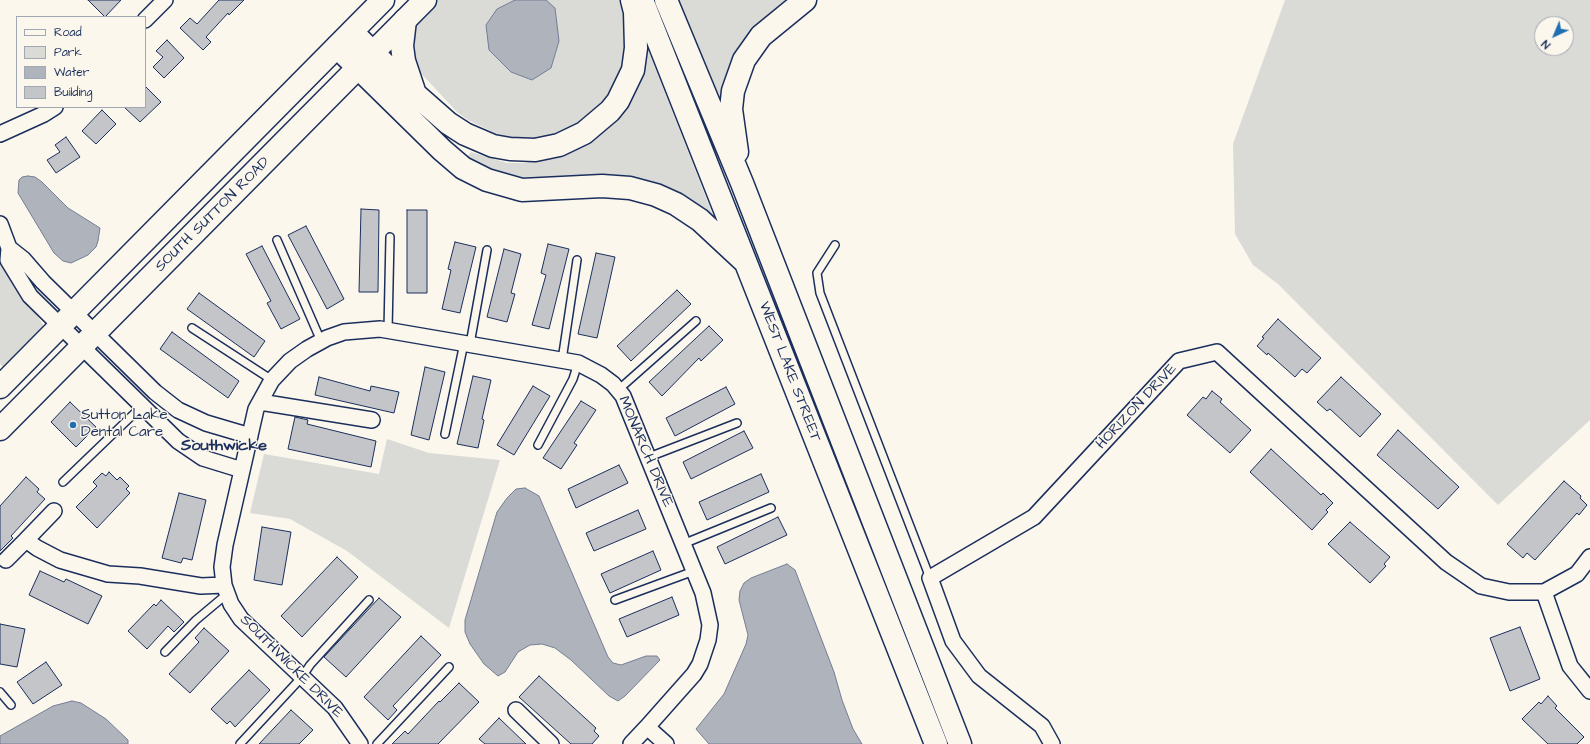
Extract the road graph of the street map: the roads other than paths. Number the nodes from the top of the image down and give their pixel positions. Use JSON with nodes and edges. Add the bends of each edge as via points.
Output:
{"nodes":[{"id":1,"x":165,"y":0,"type":"edge"},
{"id":2,"x":383,"y":0,"type":"edge"},
{"id":3,"x":425,"y":0,"type":"edge"},
{"id":4,"x":632,"y":0,"type":"edge"},
{"id":5,"x":642,"y":0,"type":"edge"},
{"id":6,"x":666,"y":0,"type":"edge"},
{"id":7,"x":805,"y":0,"type":"edge"},
{"id":8,"x":146,"y":19,"type":"edge"},
{"id":9,"x":405,"y":20,"type":"junction"},
{"id":10,"x":345,"y":39,"type":"junction"},
{"id":11,"x":366,"y":60,"type":"junction"},
{"id":12,"x":415,"y":94,"type":"junction"},
{"id":13,"x":54,"y":108,"type":"edge"},
{"id":14,"x":0,"y":134,"type":"edge"},
{"id":15,"x":742,"y":182,"type":"junction"},
{"id":16,"x":0,"y":225,"type":"edge"},
{"id":17,"x":390,"y":237,"type":"dead end"},
{"id":18,"x":277,"y":240,"type":"dead end"},
{"id":19,"x":835,"y":245,"type":"dead end"},
{"id":20,"x":9,"y":248,"type":"junction"},
{"id":21,"x":487,"y":250,"type":"dead end"},
{"id":22,"x":577,"y":260,"type":"dead end"},
{"id":23,"x":745,"y":262,"type":"junction"},
{"id":24,"x":66,"y":319,"type":"junction"},
{"id":25,"x":696,"y":321,"type":"dead end"},
{"id":26,"x":192,"y":328,"type":"dead end"},
{"id":27,"x":388,"y":330,"type":"junction"},
{"id":28,"x":88,"y":340,"type":"junction"},
{"id":29,"x":321,"y":341,"type":"junction"},
{"id":30,"x":467,"y":344,"type":"junction"},
{"id":31,"x":562,"y":360,"type":"junction"},
{"id":32,"x":578,"y":363,"type":"junction"},
{"id":33,"x":272,"y":380,"type":"junction"},
{"id":34,"x":0,"y":387,"type":"edge"},
{"id":35,"x":618,"y":390,"type":"junction"},
{"id":36,"x":155,"y":392,"type":"junction"},
{"id":37,"x":260,"y":402,"type":"junction"},
{"id":38,"x":142,"y":406,"type":"junction"},
{"id":39,"x":372,"y":420,"type":"dead end"},
{"id":40,"x":737,"y":423,"type":"dead end"},
{"id":41,"x":0,"y":429,"type":"edge"},
{"id":42,"x":445,"y":434,"type":"dead end"},
{"id":43,"x":250,"y":436,"type":"junction"},
{"id":44,"x":538,"y":445,"type":"dead end"},
{"id":45,"x":649,"y":457,"type":"junction"},
{"id":46,"x":242,"y":470,"type":"junction"},
{"id":47,"x":63,"y":482,"type":"dead end"},
{"id":48,"x":771,"y":508,"type":"dead end"},
{"id":49,"x":54,"y":511,"type":"dead end"},
{"id":50,"x":26,"y":540,"type":"junction"},
{"id":51,"x":683,"y":544,"type":"junction"},
{"id":52,"x":1590,"y":557,"type":"edge"},
{"id":53,"x":6,"y":560,"type":"dead end"},
{"id":54,"x":694,"y":571,"type":"junction"},
{"id":55,"x":930,"y":578,"type":"junction"},
{"id":56,"x":226,"y":589,"type":"junction"},
{"id":57,"x":1544,"y":592,"type":"junction"},
{"id":58,"x":369,"y":600,"type":"dead end"},
{"id":59,"x":615,"y":600,"type":"dead end"},
{"id":60,"x":165,"y":652,"type":"dead end"},
{"id":61,"x":449,"y":667,"type":"dead end"},
{"id":62,"x":302,"y":677,"type":"junction"},
{"id":63,"x":1590,"y":691,"type":"edge"},
{"id":64,"x":0,"y":692,"type":"edge"},
{"id":65,"x":11,"y":706,"type":"dead end"},
{"id":66,"x":516,"y":710,"type":"dead end"},
{"id":67,"x":647,"y":727,"type":"junction"},
{"id":68,"x":240,"y":744,"type":"edge"},
{"id":69,"x":360,"y":744,"type":"edge"},
{"id":70,"x":377,"y":744,"type":"edge"},
{"id":71,"x":551,"y":744,"type":"edge"},
{"id":72,"x":630,"y":744,"type":"edge"},
{"id":73,"x":666,"y":744,"type":"edge"},
{"id":74,"x":936,"y":744,"type":"edge"},
{"id":75,"x":960,"y":744,"type":"edge"},
{"id":76,"x":1052,"y":744,"type":"edge"}],
"edges":[{"from":1,"to":8,"type":"street"},
{"from":2,"to":10,"type":"main road","name":"SOUTH SUTTON ROAD"},
{"from":3,"to":9,"type":"main road","name":"SOUTH SUTTON ROAD"},
{"from":4,"to":12,"type":"main road","via":[[636,48],[633,70],[625,88],[610,111],[584,133],[559,145],[535,150],[510,149],[477,140],[448,123]]},
{"from":5,"to":23,"type":"main road","name":"WEST LAKE STREET"},
{"from":6,"to":15,"type":"main road","name":"WEST LAKE STREET"},
{"from":7,"to":15,"type":"main road","via":[[761,36],[744,60],[737,78],[731,109]]},
{"from":9,"to":11,"type":"main road","name":"SOUTH SUTTON ROAD"},
{"from":9,"to":12,"type":"main road","via":[[402,46]]},
{"from":10,"to":11,"type":"main road"},
{"from":10,"to":24,"type":"main road","name":"SOUTH SUTTON ROAD"},
{"from":11,"to":12,"type":"main road"},
{"from":11,"to":23,"type":"main road","via":[[442,150],[463,168],[481,177],[522,190],[602,186],[630,188],[656,195],[676,204],[700,220]]},
{"from":11,"to":28,"type":"main road","name":"SOUTH SUTTON ROAD"},
{"from":13,"to":14,"type":"street"},
{"from":15,"to":75,"type":"main road","name":"WEST LAKE STREET","via":[[852,472]]},
{"from":16,"to":20,"type":"street"},
{"from":17,"to":27,"type":"lane"},
{"from":18,"to":29,"type":"lane"},
{"from":19,"to":55,"type":"lane","via":[[817,273],[820,293]]},
{"from":20,"to":24,"type":"street","via":[[23,259]]},
{"from":20,"to":24,"type":"street","via":[[8,260],[30,296]]},
{"from":21,"to":30,"type":"lane"},
{"from":22,"to":31,"type":"lane"},
{"from":23,"to":74,"type":"main road","name":"WEST LAKE STREET"},
{"from":24,"to":28,"type":"street"},
{"from":24,"to":28,"type":"street"},
{"from":24,"to":34,"type":"main road","name":"SOUTH SUTTON ROAD"},
{"from":25,"to":35,"type":"lane"},
{"from":26,"to":33,"type":"lane"},
{"from":27,"to":29,"type":"street","name":"MONARCH DRIVE","via":[[362,329],[344,332]]},
{"from":27,"to":30,"type":"street","name":"MONARCH DRIVE"},
{"from":28,"to":36,"type":"street"},
{"from":28,"to":38,"type":"street"},
{"from":28,"to":41,"type":"main road","name":"SOUTH SUTTON ROAD"},
{"from":29,"to":33,"type":"street","name":"MONARCH DRIVE","via":[[290,361]]},
{"from":30,"to":31,"type":"street","name":"MONARCH DRIVE"},
{"from":30,"to":42,"type":"lane"},
{"from":31,"to":32,"type":"street","name":"MONARCH DRIVE"},
{"from":32,"to":35,"type":"street","name":"MONARCH DRIVE","via":[[601,375]]},
{"from":32,"to":44,"type":"lane","via":[[573,379]]},
{"from":33,"to":37,"type":"street","name":"MONARCH DRIVE"},
{"from":35,"to":45,"type":"street","name":"MONARCH DRIVE","via":[[630,410]]},
{"from":36,"to":38,"type":"street"},
{"from":36,"to":43,"type":"street","via":[[178,410],[206,423]]},
{"from":37,"to":39,"type":"street"},
{"from":37,"to":43,"type":"street","name":"MONARCH DRIVE"},
{"from":38,"to":46,"type":"street","via":[[178,441],[203,458]]},
{"from":38,"to":47,"type":"lane"},
{"from":40,"to":45,"type":"lane"},
{"from":43,"to":46,"type":"street","name":"SOUTHWICKE DRIVE"},
{"from":45,"to":51,"type":"street","name":"MONARCH DRIVE"},
{"from":46,"to":56,"type":"street","name":"SOUTHWICKE DRIVE","via":[[222,567]]},
{"from":48,"to":51,"type":"lane"},
{"from":49,"to":50,"type":"street"},
{"from":50,"to":53,"type":"street"},
{"from":50,"to":56,"type":"street","via":[[60,560],[108,574],[140,576]]},
{"from":51,"to":54,"type":"street","name":"MONARCH DRIVE"},
{"from":52,"to":57,"type":"street","via":[[1577,574]]},
{"from":54,"to":59,"type":"lane"},
{"from":54,"to":67,"type":"street","name":"MONARCH DRIVE","via":[[710,625],[704,653],[694,674]]},
{"from":55,"to":57,"type":"street","name":"HORIZON DRIVE","via":[[1034,517],[1179,361],[1217,352],[1446,562],[1481,586],[1509,592]]},
{"from":55,"to":76,"type":"street","via":[[953,641],[979,676],[1042,726]]},
{"from":56,"to":60,"type":"lane"},
{"from":56,"to":62,"type":"street","name":"SOUTHWICKE DRIVE","via":[[231,604],[241,619]]},
{"from":57,"to":63,"type":"street","via":[[1570,666]]},
{"from":58,"to":62,"type":"lane"},
{"from":61,"to":70,"type":"lane"},
{"from":62,"to":68,"type":"lane"},
{"from":62,"to":69,"type":"street","name":"SOUTHWICKE DRIVE","via":[[335,708]]},
{"from":64,"to":65,"type":"lane"},
{"from":66,"to":71,"type":"street"},
{"from":67,"to":72,"type":"street"},
{"from":67,"to":73,"type":"street"}]}
